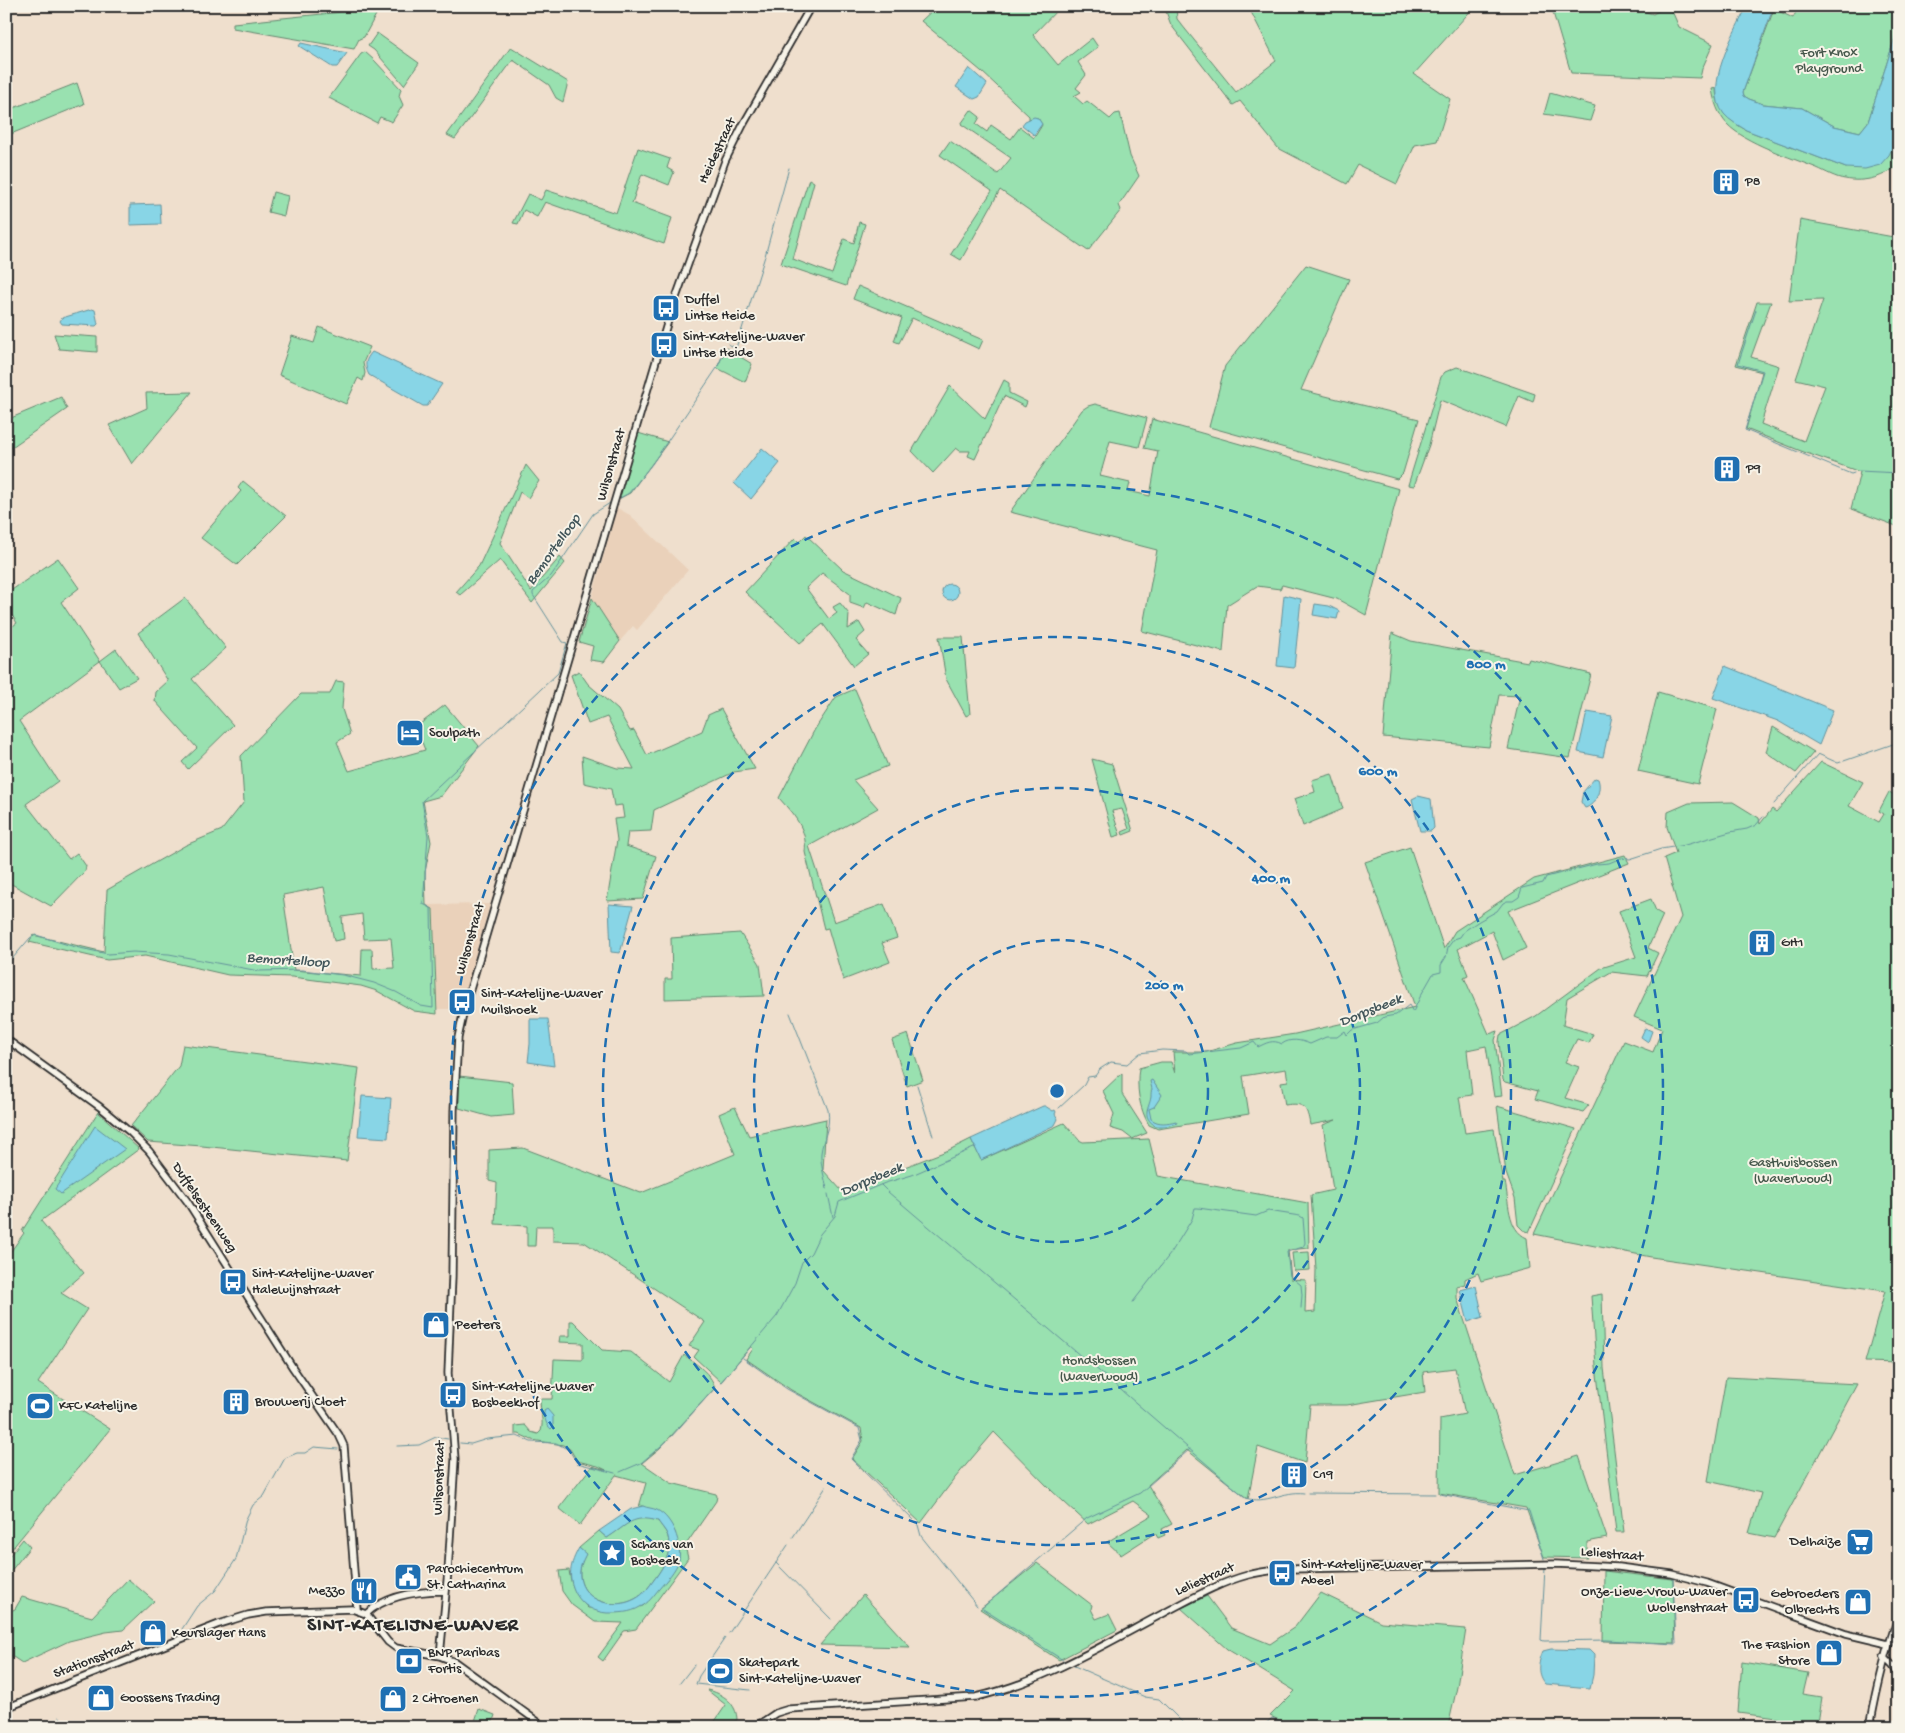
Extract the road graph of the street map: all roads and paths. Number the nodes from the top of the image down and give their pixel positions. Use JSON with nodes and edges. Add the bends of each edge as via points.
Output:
{"nodes":[{"id":1,"x":811,"y":6,"type":"edge"},
{"id":2,"x":669,"y":317,"type":"joint"},
{"id":3,"x":6,"y":1039,"type":"edge"},
{"id":4,"x":445,"y":1591,"type":"junction"},
{"id":5,"x":357,"y":1609,"type":"junction"},
{"id":6,"x":366,"y":1614,"type":"junction"},
{"id":7,"x":1899,"y":1615,"type":"edge"},
{"id":8,"x":1888,"y":1644,"type":"junction"},
{"id":9,"x":440,"y":1656,"type":"junction"},
{"id":10,"x":1884,"y":1657,"type":"junction"},
{"id":11,"x":1899,"y":1676,"type":"edge"},
{"id":12,"x":6,"y":1708,"type":"edge"},
{"id":13,"x":546,"y":1727,"type":"edge"},
{"id":14,"x":756,"y":1727,"type":"edge"},
{"id":15,"x":1870,"y":1727,"type":"edge"}],
"edges":[{"from":1,"to":2,"type":"street","name":"Heidestraat","via":[[725,161]]},
{"from":2,"to":4,"type":"street","name":"Wilsonstraat","via":[[470,987],[458,1038],[452,1157],[448,1379],[455,1459]]},
{"from":3,"to":5,"type":"street","name":"Duffelsesteenweg","via":[[100,1107],[149,1151],[186,1200],[339,1435],[344,1446]]},
{"from":4,"to":6,"type":"street","via":[[388,1600]]},
{"from":4,"to":9,"type":"street","name":"Wilsonstraat"},
{"from":5,"to":6,"type":"street"},
{"from":5,"to":12,"type":"street","name":"Stationsstraat","via":[[248,1615]]},
{"from":6,"to":9,"type":"street","via":[[396,1648]]},
{"from":7,"to":8,"type":"street"},
{"from":8,"to":10,"type":"street"},
{"from":8,"to":14,"type":"street","name":"Leliestraat","via":[[1846,1634],[1707,1583],[1672,1574],[1556,1564],[1289,1569],[1229,1580],[1048,1673],[998,1692],[976,1697],[789,1709],[776,1713]]},
{"from":9,"to":13,"type":"street","via":[[464,1667]]},
{"from":10,"to":11,"type":"street"},
{"from":10,"to":15,"type":"street"}]}
